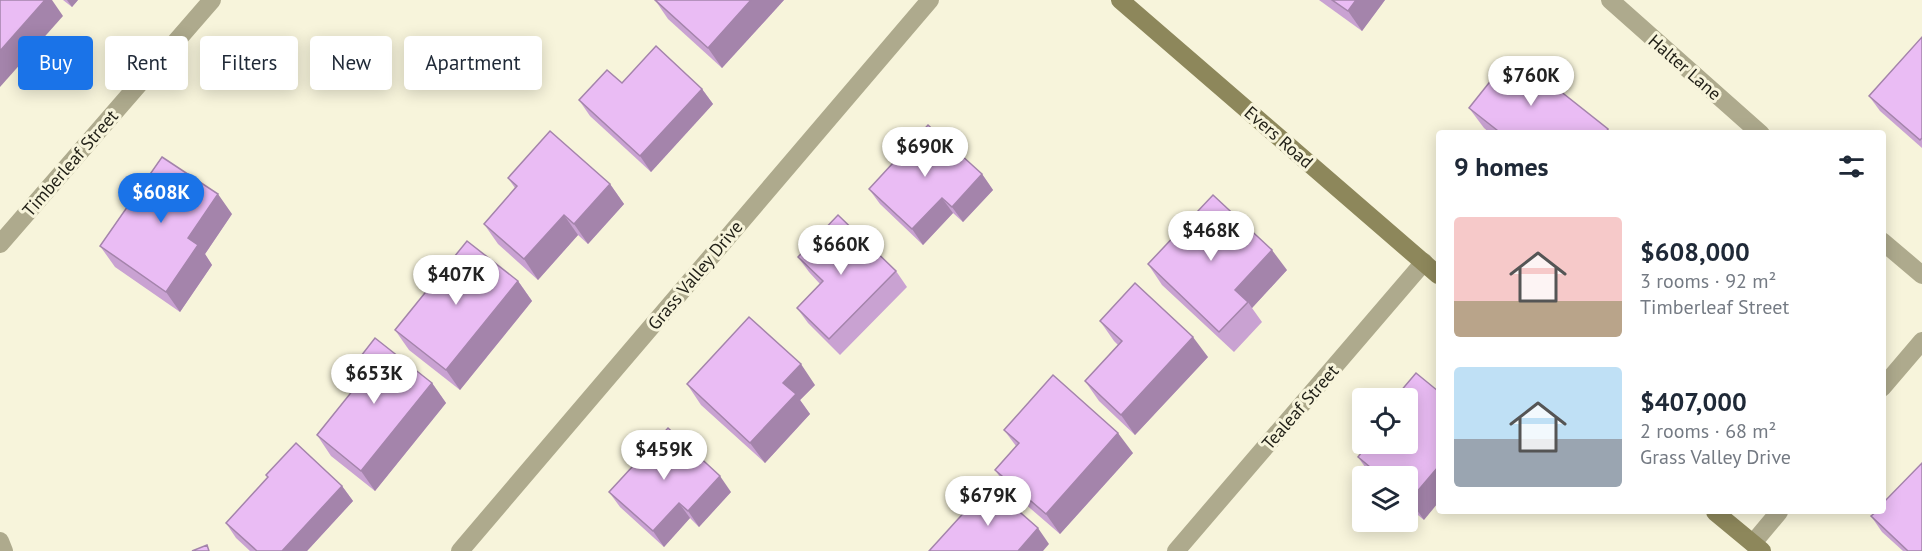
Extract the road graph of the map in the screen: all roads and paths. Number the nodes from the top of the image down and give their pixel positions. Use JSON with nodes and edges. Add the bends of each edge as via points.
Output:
{"nodes":[{"id":1,"x":212,"y":0,"type":"edge"},
{"id":2,"x":930,"y":0,"type":"edge"},
{"id":3,"x":1120,"y":0,"type":"edge"},
{"id":4,"x":1610,"y":0,"type":"edge"},
{"id":5,"x":1756,"y":130,"type":"edge"},
{"id":6,"x":0,"y":244,"type":"edge"},
{"id":7,"x":1886,"y":244,"type":"edge"},
{"id":8,"x":1424,"y":262,"type":"junction"},
{"id":9,"x":1436,"y":273,"type":"edge"},
{"id":10,"x":1922,"y":275,"type":"edge"},
{"id":11,"x":1922,"y":341,"type":"edge"},
{"id":12,"x":1886,"y":383,"type":"edge"},
{"id":13,"x":1718,"y":514,"type":"edge"},
{"id":14,"x":1778,"y":514,"type":"edge"},
{"id":15,"x":0,"y":541,"type":"edge"},
{"id":16,"x":1757,"y":547,"type":"edge"},
{"id":17,"x":4,"y":551,"type":"edge"},
{"id":18,"x":460,"y":551,"type":"edge"},
{"id":19,"x":1176,"y":551,"type":"edge"}],
"edges":[{"from":1,"to":6,"type":"street","name":"Timberleaf Street"},
{"from":2,"to":18,"type":"street","name":"Grass Valley Drive"},
{"from":3,"to":8,"type":"main road","name":"Evers Road"},
{"from":4,"to":5,"type":"street","name":"Halter Lane"},
{"from":7,"to":10,"type":"street"},
{"from":8,"to":9,"type":"main road","name":"Evers Road"},
{"from":8,"to":19,"type":"street","name":"Tealeaf Street"},
{"from":11,"to":12,"type":"street"},
{"from":13,"to":16,"type":"main road"},
{"from":14,"to":16,"type":"street"},
{"from":15,"to":17,"type":"street"}]}
